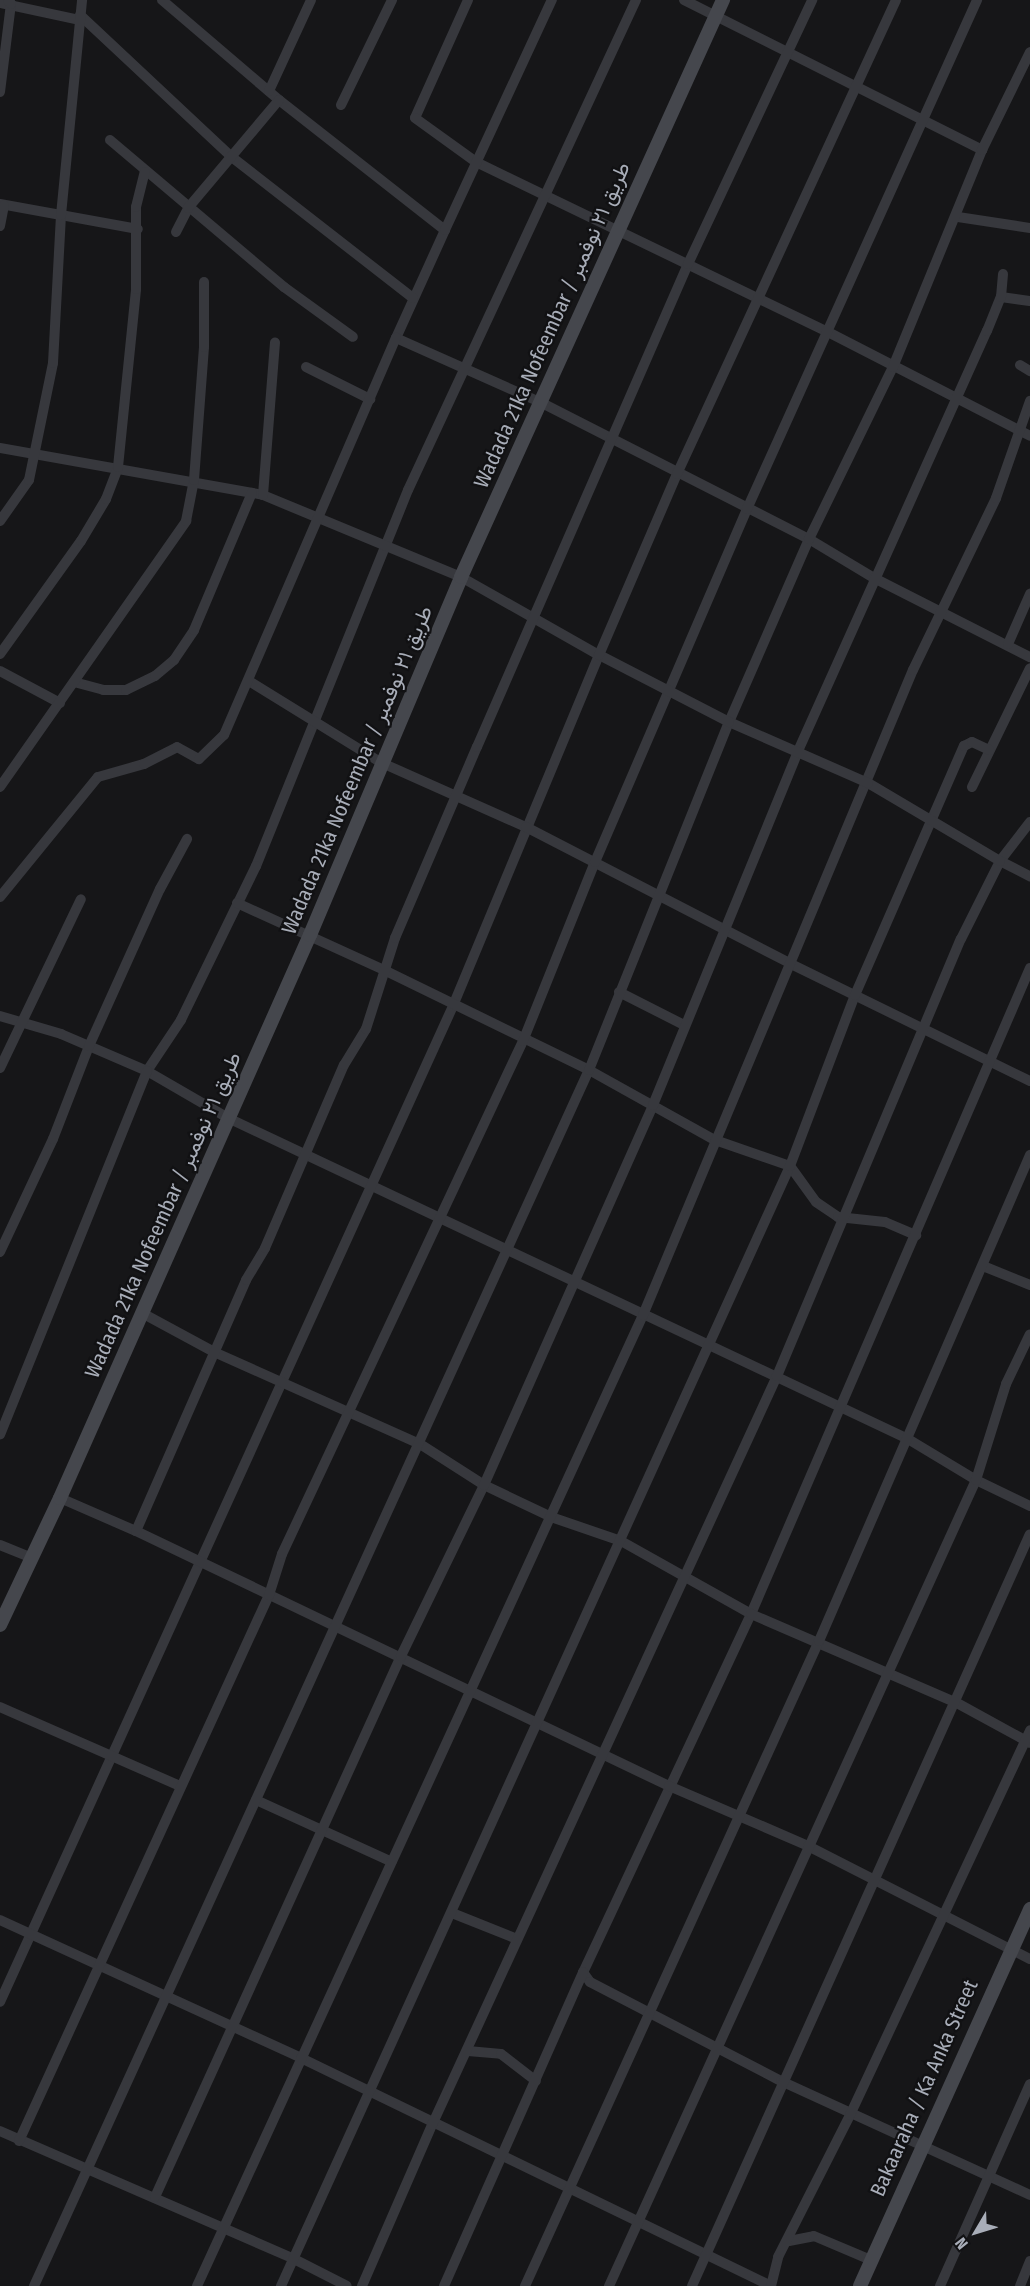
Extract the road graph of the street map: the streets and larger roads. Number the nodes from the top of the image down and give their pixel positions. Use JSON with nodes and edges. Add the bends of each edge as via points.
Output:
{"nodes":[{"id":1,"x":82,"y":0,"type":"edge"},
{"id":2,"x":162,"y":0,"type":"edge"},
{"id":3,"x":311,"y":0,"type":"edge"},
{"id":4,"x":392,"y":0,"type":"edge"},
{"id":5,"x":468,"y":0,"type":"edge"},
{"id":6,"x":552,"y":0,"type":"edge"},
{"id":7,"x":636,"y":0,"type":"edge"},
{"id":8,"x":684,"y":0,"type":"edge"},
{"id":9,"x":723,"y":0,"type":"edge"},
{"id":10,"x":812,"y":0,"type":"edge"},
{"id":11,"x":896,"y":0,"type":"edge"},
{"id":12,"x":977,"y":0,"type":"edge"},
{"id":13,"x":6,"y":3,"type":"edge"},
{"id":14,"x":716,"y":16,"type":"junction"},
{"id":15,"x":80,"y":17,"type":"junction"},
{"id":16,"x":789,"y":52,"type":"junction"},
{"id":17,"x":1030,"y":52,"type":"edge"},
{"id":18,"x":857,"y":87,"type":"junction"},
{"id":19,"x":269,"y":91,"type":"junction"},
{"id":20,"x":0,"y":92,"type":"edge"},
{"id":21,"x":279,"y":100,"type":"junction"},
{"id":22,"x":341,"y":105,"type":"dead end"},
{"id":23,"x":924,"y":119,"type":"junction"},
{"id":24,"x":110,"y":140,"type":"dead end"},
{"id":25,"x":982,"y":150,"type":"junction"},
{"id":26,"x":233,"y":158,"type":"junction"},
{"id":27,"x":476,"y":162,"type":"junction"},
{"id":28,"x":145,"y":172,"type":"junction"},
{"id":29,"x":545,"y":194,"type":"junction"},
{"id":30,"x":2,"y":205,"type":"edge"},
{"id":31,"x":188,"y":208,"type":"junction"},
{"id":32,"x":61,"y":215,"type":"junction"},
{"id":33,"x":957,"y":217,"type":"junction"},
{"id":34,"x":0,"y":226,"type":"edge"},
{"id":35,"x":618,"y":228,"type":"junction"},
{"id":36,"x":1030,"y":228,"type":"edge"},
{"id":37,"x":138,"y":230,"type":"junction"},
{"id":38,"x":445,"y":230,"type":"junction"},
{"id":39,"x":176,"y":232,"type":"dead end"},
{"id":40,"x":688,"y":264,"type":"junction"},
{"id":41,"x":1003,"y":274,"type":"dead end"},
{"id":42,"x":204,"y":282,"type":"dead end"},
{"id":43,"x":759,"y":297,"type":"junction"},
{"id":44,"x":1001,"y":297,"type":"junction"},
{"id":45,"x":414,"y":298,"type":"junction"},
{"id":46,"x":1030,"y":301,"type":"edge"},
{"id":47,"x":826,"y":331,"type":"junction"},
{"id":48,"x":353,"y":338,"type":"dead end"},
{"id":49,"x":396,"y":339,"type":"junction"},
{"id":50,"x":276,"y":342,"type":"dead end"},
{"id":51,"x":1020,"y":365,"type":"dead end"},
{"id":52,"x":306,"y":367,"type":"dead end"},
{"id":53,"x":892,"y":368,"type":"junction"},
{"id":54,"x":462,"y":370,"type":"junction"},
{"id":55,"x":1030,"y":371,"type":"edge"},
{"id":56,"x":956,"y":397,"type":"junction"},
{"id":57,"x":370,"y":399,"type":"junction"},
{"id":58,"x":1030,"y":401,"type":"edge"},
{"id":59,"x":540,"y":402,"type":"junction"},
{"id":60,"x":1026,"y":434,"type":"edge"},
{"id":61,"x":611,"y":440,"type":"junction"},
{"id":62,"x":0,"y":448,"type":"edge"},
{"id":63,"x":36,"y":454,"type":"junction"},
{"id":64,"x":118,"y":467,"type":"junction"},
{"id":65,"x":677,"y":474,"type":"junction"},
{"id":66,"x":194,"y":480,"type":"junction"},
{"id":67,"x":258,"y":494,"type":"junction"},
{"id":68,"x":747,"y":509,"type":"junction"},
{"id":69,"x":320,"y":516,"type":"junction"},
{"id":70,"x":0,"y":521,"type":"edge"},
{"id":71,"x":809,"y":539,"type":"junction"},
{"id":72,"x":386,"y":544,"type":"junction"},
{"id":73,"x":461,"y":577,"type":"junction"},
{"id":74,"x":874,"y":578,"type":"junction"},
{"id":75,"x":1030,"y":594,"type":"edge"},
{"id":76,"x":943,"y":610,"type":"junction"},
{"id":77,"x":534,"y":616,"type":"junction"},
{"id":78,"x":1008,"y":644,"type":"junction"},
{"id":79,"x":0,"y":654,"type":"edge"},
{"id":80,"x":598,"y":655,"type":"junction"},
{"id":81,"x":1030,"y":657,"type":"edge"},
{"id":82,"x":1030,"y":668,"type":"edge"},
{"id":83,"x":0,"y":671,"type":"edge"},
{"id":84,"x":249,"y":681,"type":"junction"},
{"id":85,"x":74,"y":682,"type":"junction"},
{"id":86,"x":668,"y":690,"type":"junction"},
{"id":87,"x":60,"y":703,"type":"junction"},
{"id":88,"x":313,"y":721,"type":"junction"},
{"id":89,"x":729,"y":722,"type":"junction"},
{"id":90,"x":989,"y":750,"type":"junction"},
{"id":91,"x":798,"y":751,"type":"junction"},
{"id":92,"x":382,"y":763,"type":"junction"},
{"id":93,"x":868,"y":783,"type":"junction"},
{"id":94,"x":972,"y":787,"type":"dead end"},
{"id":95,"x":0,"y":788,"type":"edge"},
{"id":96,"x":455,"y":797,"type":"junction"},
{"id":97,"x":932,"y":818,"type":"junction"},
{"id":98,"x":1030,"y":822,"type":"edge"},
{"id":99,"x":526,"y":827,"type":"junction"},
{"id":100,"x":187,"y":839,"type":"dead end"},
{"id":101,"x":1000,"y":861,"type":"junction"},
{"id":102,"x":595,"y":862,"type":"junction"},
{"id":103,"x":1030,"y":876,"type":"edge"},
{"id":104,"x":661,"y":894,"type":"junction"},
{"id":105,"x":0,"y":897,"type":"edge"},
{"id":106,"x":81,"y":899,"type":"dead end"},
{"id":107,"x":237,"y":903,"type":"junction"},
{"id":108,"x":725,"y":928,"type":"junction"},
{"id":109,"x":310,"y":935,"type":"junction"},
{"id":110,"x":791,"y":964,"type":"junction"},
{"id":111,"x":1030,"y":968,"type":"edge"},
{"id":112,"x":386,"y":970,"type":"junction"},
{"id":113,"x":619,"y":992,"type":"junction"},
{"id":114,"x":855,"y":995,"type":"junction"},
{"id":115,"x":453,"y":1006,"type":"junction"},
{"id":116,"x":0,"y":1016,"type":"edge"},
{"id":117,"x":20,"y":1024,"type":"junction"},
{"id":118,"x":684,"y":1024,"type":"junction"},
{"id":119,"x":923,"y":1030,"type":"junction"},
{"id":120,"x":523,"y":1041,"type":"junction"},
{"id":121,"x":89,"y":1046,"type":"junction"},
{"id":122,"x":990,"y":1062,"type":"junction"},
{"id":123,"x":0,"y":1068,"type":"edge"},
{"id":124,"x":589,"y":1070,"type":"junction"},
{"id":125,"x":147,"y":1071,"type":"junction"},
{"id":126,"x":1030,"y":1081,"type":"edge"},
{"id":127,"x":653,"y":1105,"type":"junction"},
{"id":128,"x":228,"y":1118,"type":"junction"},
{"id":129,"x":715,"y":1140,"type":"junction"},
{"id":130,"x":304,"y":1154,"type":"junction"},
{"id":131,"x":1030,"y":1155,"type":"edge"},
{"id":132,"x":790,"y":1166,"type":"junction"},
{"id":133,"x":371,"y":1184,"type":"junction"},
{"id":134,"x":842,"y":1217,"type":"junction"},
{"id":135,"x":438,"y":1219,"type":"junction"},
{"id":136,"x":916,"y":1234,"type":"junction"},
{"id":137,"x":0,"y":1252,"type":"edge"},
{"id":138,"x":507,"y":1252,"type":"junction"},
{"id":139,"x":983,"y":1266,"type":"junction"},
{"id":140,"x":574,"y":1282,"type":"junction"},
{"id":141,"x":1030,"y":1285,"type":"edge"},
{"id":142,"x":142,"y":1313,"type":"junction"},
{"id":143,"x":643,"y":1315,"type":"junction"},
{"id":144,"x":1030,"y":1334,"type":"edge"},
{"id":145,"x":708,"y":1344,"type":"junction"},
{"id":146,"x":214,"y":1352,"type":"junction"},
{"id":147,"x":777,"y":1376,"type":"junction"},
{"id":148,"x":282,"y":1383,"type":"junction"},
{"id":149,"x":841,"y":1408,"type":"junction"},
{"id":150,"x":351,"y":1413,"type":"junction"},
{"id":151,"x":0,"y":1434,"type":"edge"},
{"id":152,"x":908,"y":1439,"type":"junction"},
{"id":153,"x":420,"y":1444,"type":"junction"},
{"id":154,"x":976,"y":1480,"type":"junction"},
{"id":155,"x":484,"y":1485,"type":"junction"},
{"id":156,"x":60,"y":1498,"type":"junction"},
{"id":157,"x":1030,"y":1506,"type":"edge"},
{"id":158,"x":551,"y":1517,"type":"junction"},
{"id":159,"x":136,"y":1530,"type":"junction"},
{"id":160,"x":1030,"y":1534,"type":"edge"},
{"id":161,"x":621,"y":1541,"type":"junction"},
{"id":162,"x":0,"y":1545,"type":"edge"},
{"id":163,"x":32,"y":1558,"type":"junction"},
{"id":164,"x":199,"y":1562,"type":"junction"},
{"id":165,"x":683,"y":1577,"type":"junction"},
{"id":166,"x":269,"y":1595,"type":"junction"},
{"id":167,"x":751,"y":1614,"type":"junction"},
{"id":168,"x":0,"y":1625,"type":"edge"},
{"id":169,"x":337,"y":1626,"type":"junction"},
{"id":170,"x":819,"y":1641,"type":"junction"},
{"id":171,"x":401,"y":1656,"type":"junction"},
{"id":172,"x":885,"y":1672,"type":"junction"},
{"id":173,"x":471,"y":1690,"type":"junction"},
{"id":174,"x":957,"y":1703,"type":"junction"},
{"id":175,"x":0,"y":1707,"type":"edge"},
{"id":176,"x":537,"y":1721,"type":"junction"},
{"id":177,"x":1030,"y":1730,"type":"edge"},
{"id":178,"x":1028,"y":1742,"type":"edge"},
{"id":179,"x":603,"y":1753,"type":"junction"},
{"id":180,"x":111,"y":1755,"type":"junction"},
{"id":181,"x":180,"y":1786,"type":"junction"},
{"id":182,"x":669,"y":1786,"type":"junction"},
{"id":183,"x":256,"y":1800,"type":"junction"},
{"id":184,"x":737,"y":1815,"type":"junction"},
{"id":185,"x":325,"y":1828,"type":"junction"},
{"id":186,"x":808,"y":1846,"type":"junction"},
{"id":187,"x":392,"y":1862,"type":"junction"},
{"id":188,"x":874,"y":1882,"type":"junction"},
{"id":189,"x":1030,"y":1909,"type":"edge"},
{"id":190,"x":452,"y":1913,"type":"junction"},
{"id":191,"x":944,"y":1915,"type":"junction"},
{"id":192,"x":0,"y":1920,"type":"edge"},
{"id":193,"x":30,"y":1934,"type":"junction"},
{"id":194,"x":517,"y":1940,"type":"junction"},
{"id":195,"x":1011,"y":1949,"type":"junction"},
{"id":196,"x":1030,"y":1959,"type":"edge"},
{"id":197,"x":100,"y":1965,"type":"junction"},
{"id":198,"x":583,"y":1972,"type":"junction"},
{"id":199,"x":165,"y":1994,"type":"junction"},
{"id":200,"x":0,"y":2002,"type":"edge"},
{"id":201,"x":650,"y":2010,"type":"junction"},
{"id":202,"x":234,"y":2026,"type":"junction"},
{"id":203,"x":716,"y":2045,"type":"junction"},
{"id":204,"x":468,"y":2051,"type":"junction"},
{"id":205,"x":301,"y":2058,"type":"junction"},
{"id":206,"x":536,"y":2081,"type":"junction"},
{"id":207,"x":781,"y":2081,"type":"junction"},
{"id":208,"x":1030,"y":2084,"type":"edge"},
{"id":209,"x":369,"y":2094,"type":"junction"},
{"id":210,"x":850,"y":2115,"type":"junction"},
{"id":211,"x":432,"y":2125,"type":"junction"},
{"id":212,"x":0,"y":2131,"type":"edge"},
{"id":213,"x":19,"y":2141,"type":"junction"},
{"id":214,"x":920,"y":2146,"type":"junction"},
{"id":215,"x":501,"y":2156,"type":"junction"},
{"id":216,"x":88,"y":2172,"type":"junction"},
{"id":217,"x":990,"y":2177,"type":"junction"},
{"id":218,"x":568,"y":2189,"type":"junction"},
{"id":219,"x":1030,"y":2195,"type":"edge"},
{"id":220,"x":155,"y":2197,"type":"junction"},
{"id":221,"x":638,"y":2222,"type":"junction"},
{"id":222,"x":223,"y":2228,"type":"junction"},
{"id":223,"x":789,"y":2241,"type":"junction"},
{"id":224,"x":706,"y":2255,"type":"junction"},
{"id":225,"x":294,"y":2259,"type":"junction"},
{"id":226,"x":871,"y":2260,"type":"junction"},
{"id":227,"x":1030,"y":2261,"type":"edge"},
{"id":228,"x":34,"y":2286,"type":"edge"},
{"id":229,"x":197,"y":2286,"type":"edge"},
{"id":230,"x":281,"y":2286,"type":"edge"},
{"id":231,"x":347,"y":2286,"type":"edge"},
{"id":232,"x":362,"y":2286,"type":"edge"},
{"id":233,"x":444,"y":2286,"type":"edge"},
{"id":234,"x":525,"y":2286,"type":"edge"},
{"id":235,"x":609,"y":2286,"type":"edge"},
{"id":236,"x":692,"y":2286,"type":"edge"},
{"id":237,"x":771,"y":2286,"type":"edge"},
{"id":238,"x":860,"y":2286,"type":"edge"},
{"id":239,"x":940,"y":2286,"type":"edge"},
{"id":240,"x":1020,"y":2286,"type":"edge"}],
"edges":[{"from":1,"to":15,"type":"street"},
{"from":2,"to":19,"type":"street"},
{"from":3,"to":19,"type":"street"},
{"from":4,"to":22,"type":"street"},
{"from":5,"to":27,"type":"street","via":[[415,118]]},
{"from":6,"to":27,"type":"street"},
{"from":7,"to":29,"type":"street"},
{"from":8,"to":14,"type":"street"},
{"from":9,"to":14,"type":"street","name":"Wadada 21ka Nofeembar / طريق ٢١ نوفمبر"},
{"from":10,"to":16,"type":"street"},
{"from":11,"to":18,"type":"street"},
{"from":12,"to":23,"type":"street"},
{"from":13,"to":15,"type":"street"},
{"from":13,"to":20,"type":"street"},
{"from":14,"to":16,"type":"street"},
{"from":14,"to":35,"type":"street","name":"Wadada 21ka Nofeembar / طريق ٢١ نوفمبر"},
{"from":15,"to":26,"type":"street"},
{"from":15,"to":32,"type":"street"},
{"from":16,"to":18,"type":"street"},
{"from":16,"to":40,"type":"street"},
{"from":17,"to":25,"type":"street"},
{"from":18,"to":23,"type":"street"},
{"from":18,"to":43,"type":"street"},
{"from":19,"to":21,"type":"street"},
{"from":21,"to":26,"type":"street"},
{"from":21,"to":38,"type":"street"},
{"from":23,"to":25,"type":"street"},
{"from":23,"to":47,"type":"street"},
{"from":24,"to":28,"type":"street"},
{"from":25,"to":33,"type":"street"},
{"from":26,"to":31,"type":"street"},
{"from":26,"to":45,"type":"street"},
{"from":27,"to":29,"type":"street"},
{"from":27,"to":38,"type":"street"},
{"from":28,"to":31,"type":"street"},
{"from":28,"to":37,"type":"street","via":[[136,207]]},
{"from":29,"to":35,"type":"street"},
{"from":29,"to":54,"type":"street"},
{"from":30,"to":32,"type":"street"},
{"from":30,"to":34,"type":"street"},
{"from":31,"to":39,"type":"street"},
{"from":31,"to":48,"type":"street"},
{"from":32,"to":37,"type":"street"},
{"from":32,"to":63,"type":"street","via":[[54,352]]},
{"from":33,"to":36,"type":"street"},
{"from":33,"to":53,"type":"street"},
{"from":35,"to":40,"type":"street"},
{"from":35,"to":59,"type":"street","name":"Wadada 21ka Nofeembar / طريق ٢١ نوفمبر"},
{"from":37,"to":64,"type":"street"},
{"from":38,"to":45,"type":"street"},
{"from":40,"to":43,"type":"street"},
{"from":40,"to":61,"type":"street"},
{"from":41,"to":44,"type":"street"},
{"from":42,"to":66,"type":"street","via":[[204,347]]},
{"from":43,"to":47,"type":"street"},
{"from":43,"to":65,"type":"street"},
{"from":44,"to":46,"type":"street"},
{"from":44,"to":56,"type":"street"},
{"from":45,"to":49,"type":"street"},
{"from":47,"to":53,"type":"street"},
{"from":47,"to":68,"type":"street"},
{"from":49,"to":54,"type":"street"},
{"from":49,"to":57,"type":"street"},
{"from":50,"to":67,"type":"street"},
{"from":51,"to":55,"type":"street"},
{"from":52,"to":57,"type":"street"},
{"from":53,"to":56,"type":"street"},
{"from":53,"to":71,"type":"street"},
{"from":54,"to":59,"type":"street"},
{"from":54,"to":72,"type":"street"},
{"from":56,"to":60,"type":"street"},
{"from":56,"to":74,"type":"street"},
{"from":57,"to":69,"type":"street"},
{"from":58,"to":60,"type":"street"},
{"from":59,"to":61,"type":"street"},
{"from":59,"to":73,"type":"street","name":"Wadada 21ka Nofeembar / طريق ٢١ نوفمبر"},
{"from":60,"to":76,"type":"street"},
{"from":61,"to":65,"type":"street"},
{"from":61,"to":77,"type":"street"},
{"from":62,"to":63,"type":"street"},
{"from":63,"to":64,"type":"street"},
{"from":63,"to":70,"type":"street","via":[[26,487]]},
{"from":64,"to":66,"type":"street"},
{"from":64,"to":79,"type":"street","via":[[106,499],[81,541]]},
{"from":65,"to":68,"type":"street"},
{"from":65,"to":80,"type":"street"},
{"from":66,"to":67,"type":"street"},
{"from":66,"to":85,"type":"street","via":[[186,521]]},
{"from":67,"to":69,"type":"street"},
{"from":67,"to":85,"type":"street","via":[[194,630],[174,660],[155,676],[126,690],[103,690]]},
{"from":68,"to":71,"type":"street"},
{"from":68,"to":86,"type":"street"},
{"from":69,"to":72,"type":"street"},
{"from":69,"to":84,"type":"street"},
{"from":71,"to":74,"type":"street"},
{"from":71,"to":89,"type":"street"},
{"from":72,"to":73,"type":"street"},
{"from":72,"to":88,"type":"street"},
{"from":73,"to":77,"type":"street"},
{"from":73,"to":92,"type":"street","name":"Wadada 21ka Nofeembar / طريق ٢١ نوفمبر"},
{"from":74,"to":76,"type":"street"},
{"from":74,"to":91,"type":"street"},
{"from":75,"to":78,"type":"street"},
{"from":76,"to":78,"type":"street"},
{"from":76,"to":93,"type":"street"},
{"from":77,"to":80,"type":"street"},
{"from":77,"to":96,"type":"street"},
{"from":78,"to":81,"type":"street"},
{"from":80,"to":86,"type":"street"},
{"from":80,"to":99,"type":"street"},
{"from":82,"to":90,"type":"street"},
{"from":83,"to":87,"type":"street"},
{"from":84,"to":88,"type":"street"},
{"from":84,"to":105,"type":"street","via":[[233,720],[212,749],[199,759],[177,747],[144,764],[105,772],[81,794]]},
{"from":85,"to":87,"type":"street"},
{"from":86,"to":89,"type":"street"},
{"from":86,"to":102,"type":"street"},
{"from":87,"to":95,"type":"street"},
{"from":88,"to":92,"type":"street"},
{"from":88,"to":107,"type":"street","via":[[295,772]]},
{"from":89,"to":91,"type":"street"},
{"from":89,"to":104,"type":"street"},
{"from":90,"to":94,"type":"street"},
{"from":90,"to":97,"type":"street","via":[[972,742],[964,746]]},
{"from":91,"to":93,"type":"street"},
{"from":91,"to":108,"type":"street"},
{"from":92,"to":96,"type":"street"},
{"from":92,"to":109,"type":"street","name":"Wadada 21ka Nofeembar / طريق ٢١ نوفمبر"},
{"from":93,"to":97,"type":"street"},
{"from":93,"to":110,"type":"street"},
{"from":96,"to":99,"type":"street"},
{"from":96,"to":112,"type":"street","via":[[395,938]]},
{"from":97,"to":101,"type":"street"},
{"from":97,"to":114,"type":"street"},
{"from":98,"to":101,"type":"street"},
{"from":99,"to":102,"type":"street"},
{"from":99,"to":115,"type":"street"},
{"from":100,"to":121,"type":"street","via":[[160,889]]},
{"from":101,"to":103,"type":"street"},
{"from":101,"to":119,"type":"street","via":[[961,939]]},
{"from":102,"to":104,"type":"street"},
{"from":102,"to":120,"type":"street"},
{"from":104,"to":108,"type":"street"},
{"from":104,"to":113,"type":"street"},
{"from":106,"to":117,"type":"street"},
{"from":107,"to":109,"type":"street"},
{"from":107,"to":125,"type":"street","via":[[181,1020]]},
{"from":108,"to":110,"type":"street"},
{"from":108,"to":118,"type":"street"},
{"from":109,"to":112,"type":"street"},
{"from":109,"to":128,"type":"street","name":"Wadada 21ka Nofeembar / طريق ٢١ نوفمبر"},
{"from":110,"to":114,"type":"street"},
{"from":110,"to":129,"type":"street"},
{"from":111,"to":122,"type":"street"},
{"from":112,"to":115,"type":"street"},
{"from":112,"to":130,"type":"street","via":[[366,1029],[344,1065]]},
{"from":113,"to":118,"type":"street"},
{"from":113,"to":124,"type":"street"},
{"from":114,"to":119,"type":"street"},
{"from":114,"to":132,"type":"street"},
{"from":115,"to":120,"type":"street"},
{"from":115,"to":133,"type":"street"},
{"from":116,"to":117,"type":"street"},
{"from":117,"to":121,"type":"street","via":[[40,1027]]},
{"from":117,"to":123,"type":"street"},
{"from":118,"to":127,"type":"street"},
{"from":119,"to":122,"type":"street"},
{"from":119,"to":134,"type":"street"},
{"from":120,"to":124,"type":"street"},
{"from":120,"to":135,"type":"street"},
{"from":121,"to":125,"type":"street"},
{"from":121,"to":137,"type":"street","via":[[53,1140]]},
{"from":122,"to":126,"type":"street"},
{"from":122,"to":136,"type":"street"},
{"from":124,"to":127,"type":"street"},
{"from":124,"to":138,"type":"street"},
{"from":125,"to":128,"type":"street"},
{"from":125,"to":151,"type":"street"},
{"from":127,"to":129,"type":"street"},
{"from":127,"to":140,"type":"street"},
{"from":128,"to":130,"type":"street"},
{"from":128,"to":142,"type":"street","name":"Wadada 21ka Nofeembar / طريق ٢١ نوفمبر"},
{"from":129,"to":132,"type":"street"},
{"from":129,"to":143,"type":"street"},
{"from":130,"to":133,"type":"street"},
{"from":130,"to":146,"type":"street","via":[[266,1248]]},
{"from":131,"to":139,"type":"street"},
{"from":132,"to":134,"type":"street","via":[[816,1202]]},
{"from":132,"to":145,"type":"street"},
{"from":133,"to":135,"type":"street"},
{"from":133,"to":148,"type":"street"},
{"from":134,"to":136,"type":"street","via":[[885,1222]]},
{"from":134,"to":147,"type":"street"},
{"from":135,"to":138,"type":"street"},
{"from":135,"to":150,"type":"street"},
{"from":136,"to":149,"type":"street"},
{"from":138,"to":140,"type":"street"},
{"from":138,"to":153,"type":"street"},
{"from":139,"to":141,"type":"street"},
{"from":139,"to":152,"type":"street"},
{"from":140,"to":143,"type":"street"},
{"from":140,"to":155,"type":"street"},
{"from":142,"to":146,"type":"street"},
{"from":142,"to":156,"type":"street","name":"Wadada 21ka Nofeembar / طريق ٢١ نوفمبر"},
{"from":143,"to":145,"type":"street"},
{"from":143,"to":158,"type":"street"},
{"from":144,"to":154,"type":"street","via":[[1006,1384]]},
{"from":145,"to":147,"type":"street"},
{"from":145,"to":161,"type":"street"},
{"from":146,"to":148,"type":"street"},
{"from":146,"to":159,"type":"street"},
{"from":147,"to":149,"type":"street"},
{"from":147,"to":165,"type":"street"},
{"from":148,"to":150,"type":"street"},
{"from":148,"to":164,"type":"street"},
{"from":149,"to":152,"type":"street"},
{"from":149,"to":167,"type":"street"},
{"from":150,"to":153,"type":"street"},
{"from":150,"to":166,"type":"street","via":[[286,1545]]},
{"from":152,"to":154,"type":"street"},
{"from":152,"to":170,"type":"street"},
{"from":153,"to":155,"type":"street"},
{"from":153,"to":169,"type":"street"},
{"from":154,"to":157,"type":"street"},
{"from":154,"to":172,"type":"street"},
{"from":155,"to":158,"type":"street"},
{"from":155,"to":171,"type":"street"},
{"from":156,"to":159,"type":"street"},
{"from":156,"to":163,"type":"street","name":"Wadada 21ka Nofeembar / طريق ٢١ نوفمبر"},
{"from":158,"to":161,"type":"street"},
{"from":158,"to":173,"type":"street"},
{"from":159,"to":164,"type":"street"},
{"from":160,"to":174,"type":"street"},
{"from":161,"to":165,"type":"street"},
{"from":161,"to":176,"type":"street"},
{"from":162,"to":163,"type":"street"},
{"from":163,"to":168,"type":"street","name":"Wadada 21ka Nofeembar / طريق ٢١ نوفمبر"},
{"from":164,"to":166,"type":"street"},
{"from":164,"to":180,"type":"street"},
{"from":165,"to":167,"type":"street"},
{"from":165,"to":179,"type":"street"},
{"from":166,"to":169,"type":"street"},
{"from":166,"to":181,"type":"street"},
{"from":167,"to":170,"type":"street"},
{"from":167,"to":182,"type":"street"},
{"from":169,"to":171,"type":"street"},
{"from":169,"to":183,"type":"street"},
{"from":170,"to":172,"type":"street"},
{"from":170,"to":184,"type":"street"},
{"from":171,"to":173,"type":"street"},
{"from":171,"to":185,"type":"street"},
{"from":172,"to":174,"type":"street"},
{"from":172,"to":186,"type":"street"},
{"from":173,"to":176,"type":"street"},
{"from":173,"to":187,"type":"street"},
{"from":174,"to":178,"type":"street"},
{"from":174,"to":188,"type":"street"},
{"from":175,"to":180,"type":"street"},
{"from":176,"to":179,"type":"street"},
{"from":176,"to":190,"type":"street"},
{"from":177,"to":178,"type":"street"},
{"from":178,"to":191,"type":"street"},
{"from":179,"to":182,"type":"street"},
{"from":179,"to":194,"type":"street"},
{"from":180,"to":181,"type":"street"},
{"from":180,"to":193,"type":"street"},
{"from":181,"to":197,"type":"street"},
{"from":182,"to":184,"type":"street"},
{"from":182,"to":198,"type":"street"},
{"from":183,"to":185,"type":"street"},
{"from":183,"to":199,"type":"street"},
{"from":184,"to":186,"type":"street"},
{"from":184,"to":201,"type":"street"},
{"from":185,"to":187,"type":"street"},
{"from":185,"to":202,"type":"street"},
{"from":186,"to":188,"type":"street"},
{"from":186,"to":203,"type":"street"},
{"from":187,"to":205,"type":"street"},
{"from":188,"to":191,"type":"street"},
{"from":188,"to":207,"type":"street"},
{"from":189,"to":195,"type":"street","name":"Bakaaraha / Ka Anka Street"},
{"from":190,"to":194,"type":"street"},
{"from":190,"to":209,"type":"street"},
{"from":191,"to":195,"type":"street"},
{"from":191,"to":210,"type":"street"},
{"from":192,"to":193,"type":"street"},
{"from":193,"to":197,"type":"street"},
{"from":193,"to":200,"type":"street"},
{"from":194,"to":204,"type":"street"},
{"from":195,"to":196,"type":"street"},
{"from":195,"to":214,"type":"street","name":"Bakaaraha / Ka Anka Street"},
{"from":197,"to":199,"type":"street"},
{"from":197,"to":213,"type":"street"},
{"from":198,"to":201,"type":"street","via":[[590,1982]]},
{"from":198,"to":206,"type":"street"},
{"from":199,"to":202,"type":"street"},
{"from":199,"to":216,"type":"street","via":[[159,2018]]},
{"from":201,"to":203,"type":"street"},
{"from":201,"to":218,"type":"street"},
{"from":202,"to":205,"type":"street"},
{"from":202,"to":220,"type":"street"},
{"from":203,"to":207,"type":"street"},
{"from":203,"to":221,"type":"street"},
{"from":204,"to":206,"type":"street","via":[[501,2054]]},
{"from":204,"to":211,"type":"street"},
{"from":205,"to":209,"type":"street"},
{"from":205,"to":222,"type":"street"},
{"from":206,"to":215,"type":"street"},
{"from":207,"to":210,"type":"street"},
{"from":207,"to":224,"type":"street"},
{"from":208,"to":217,"type":"street"},
{"from":209,"to":211,"type":"street"},
{"from":209,"to":225,"type":"street"},
{"from":210,"to":214,"type":"street"},
{"from":210,"to":223,"type":"street"},
{"from":211,"to":215,"type":"street"},
{"from":211,"to":232,"type":"street"},
{"from":212,"to":213,"type":"street"},
{"from":213,"to":216,"type":"street"},
{"from":214,"to":217,"type":"street"},
{"from":214,"to":226,"type":"street","name":"Bakaaraha / Ka Anka Street"},
{"from":215,"to":218,"type":"street"},
{"from":215,"to":233,"type":"street"},
{"from":216,"to":220,"type":"street"},
{"from":216,"to":228,"type":"street","via":[[47,2251]]},
{"from":217,"to":219,"type":"street"},
{"from":217,"to":239,"type":"street"},
{"from":218,"to":221,"type":"street"},
{"from":218,"to":234,"type":"street"},
{"from":220,"to":222,"type":"street"},
{"from":221,"to":224,"type":"street"},
{"from":221,"to":235,"type":"street"},
{"from":222,"to":225,"type":"street"},
{"from":222,"to":229,"type":"street"},
{"from":223,"to":226,"type":"street","via":[[814,2236]]},
{"from":223,"to":237,"type":"street","via":[[778,2257]]},
{"from":224,"to":236,"type":"street"},
{"from":224,"to":237,"type":"street"},
{"from":225,"to":230,"type":"street"},
{"from":225,"to":231,"type":"street"},
{"from":226,"to":238,"type":"street","name":"Bakaaraha / Ka Anka Street"},
{"from":227,"to":240,"type":"street"}]}
